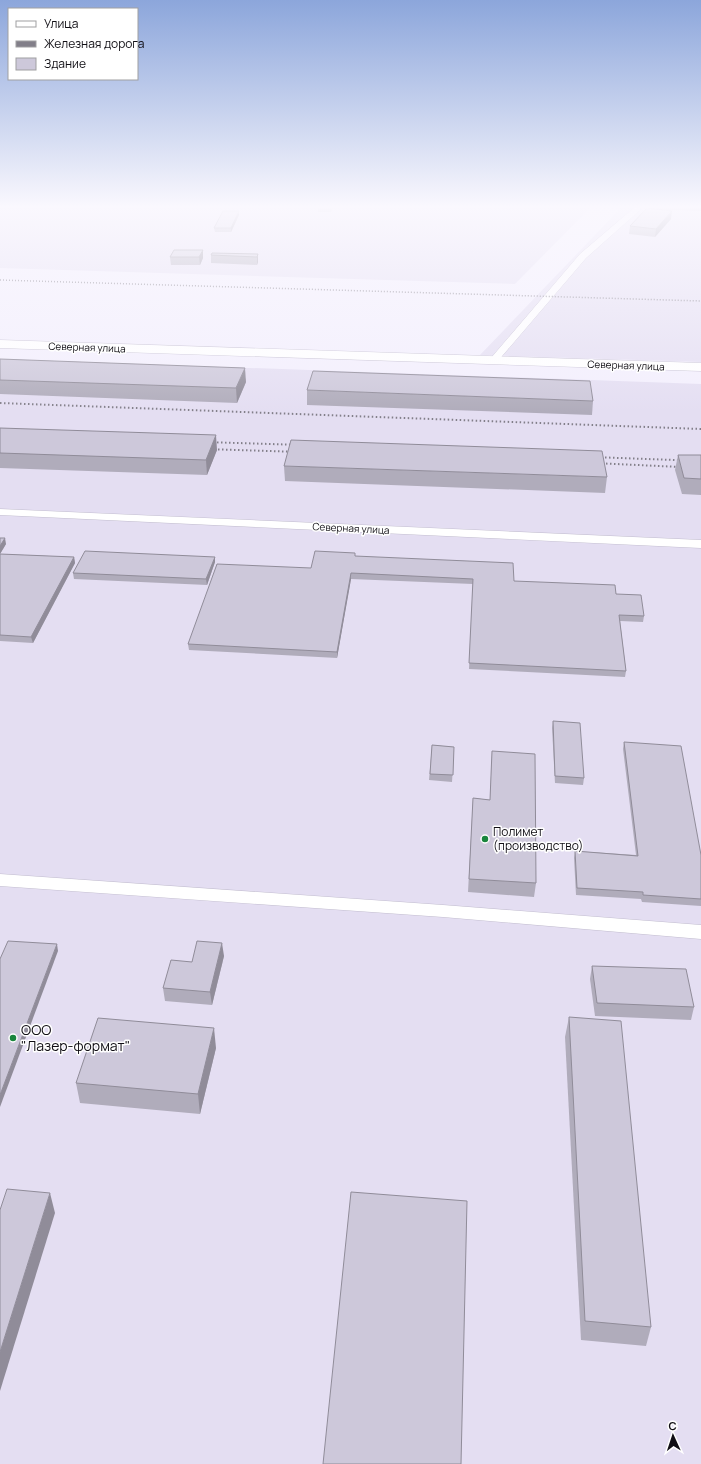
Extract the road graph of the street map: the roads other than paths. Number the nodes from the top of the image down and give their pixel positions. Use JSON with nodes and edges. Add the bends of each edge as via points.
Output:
{"nodes":[{"id":1,"x":566,"y":276,"type":"edge"},
{"id":2,"x":0,"y":344,"type":"edge"},
{"id":3,"x":494,"y":360,"type":"junction"},
{"id":4,"x":701,"y":368,"type":"edge"},
{"id":5,"x":0,"y":512,"type":"edge"},
{"id":6,"x":701,"y":544,"type":"edge"},
{"id":7,"x":0,"y":880,"type":"edge"},
{"id":8,"x":701,"y":932,"type":"edge"}],
"edges":[{"from":1,"to":3,"type":"street"},
{"from":2,"to":3,"type":"main road","name":"Северная улица"},
{"from":3,"to":4,"type":"main road","name":"Северная улица"},
{"from":5,"to":6,"type":"street","name":"Северная улица"},
{"from":7,"to":8,"type":"street"}]}
